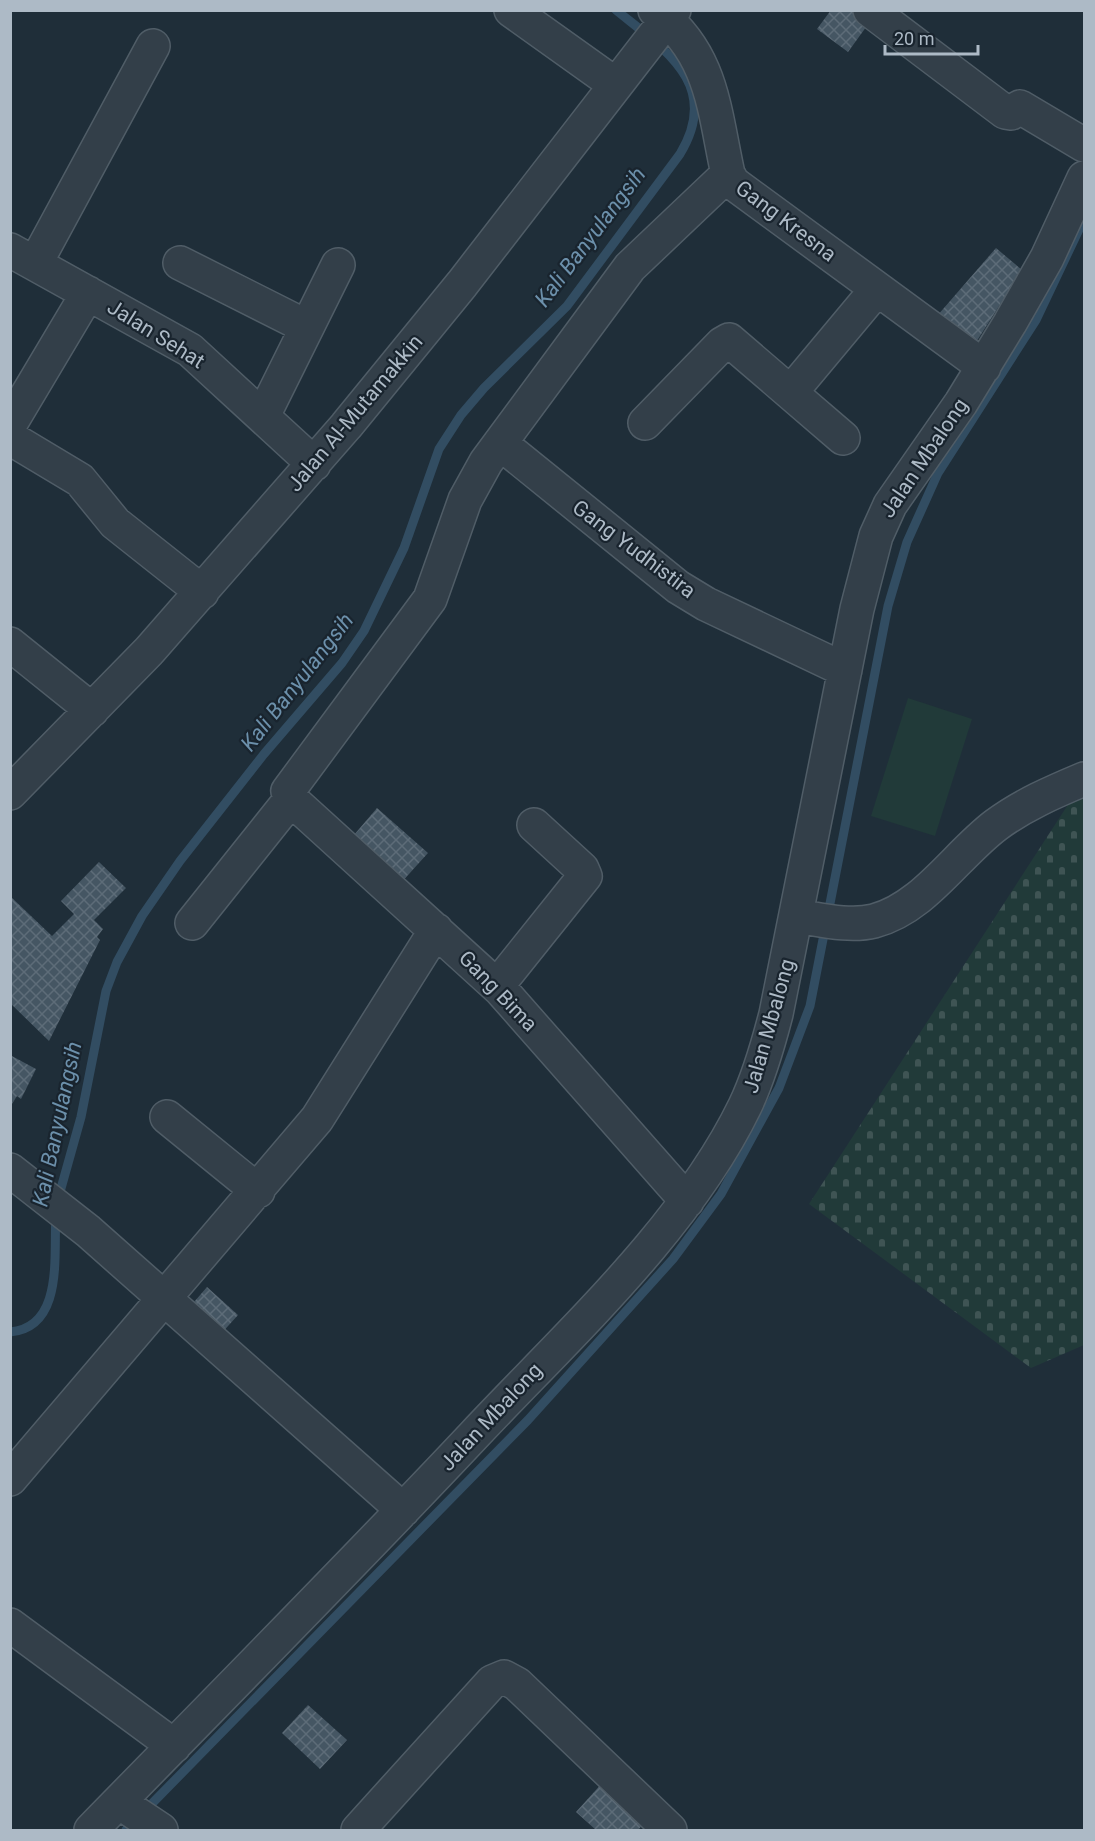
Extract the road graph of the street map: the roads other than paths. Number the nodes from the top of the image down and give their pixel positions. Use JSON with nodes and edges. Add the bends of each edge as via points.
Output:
{"nodes":[{"id":1,"x":511,"y":10,"type":"edge"},
{"id":2,"x":870,"y":10,"type":"edge"},
{"id":3,"x":665,"y":16,"type":"edge"},
{"id":4,"x":153,"y":46,"type":"dead end"},
{"id":5,"x":618,"y":82,"type":"junction"},
{"id":6,"x":1084,"y":145,"type":"edge"},
{"id":7,"x":728,"y":174,"type":"junction"},
{"id":8,"x":1084,"y":178,"type":"edge"},
{"id":9,"x":23,"y":257,"type":"edge"},
{"id":10,"x":180,"y":263,"type":"dead end"},
{"id":11,"x":338,"y":265,"type":"dead end"},
{"id":12,"x":877,"y":289,"type":"junction"},
{"id":13,"x":87,"y":293,"type":"junction"},
{"id":14,"x":307,"y":327,"type":"junction"},
{"id":15,"x":984,"y":367,"type":"junction"},
{"id":16,"x":791,"y":392,"type":"junction"},
{"id":17,"x":263,"y":416,"type":"junction"},
{"id":18,"x":645,"y":423,"type":"dead end"},
{"id":19,"x":10,"y":424,"type":"edge"},
{"id":20,"x":10,"y":438,"type":"edge"},
{"id":21,"x":843,"y":438,"type":"dead end"},
{"id":22,"x":500,"y":443,"type":"junction"},
{"id":23,"x":314,"y":464,"type":"junction"},
{"id":24,"x":202,"y":591,"type":"junction"},
{"id":25,"x":10,"y":644,"type":"edge"},
{"id":26,"x":845,"y":670,"type":"junction"},
{"id":27,"x":92,"y":710,"type":"junction"},
{"id":28,"x":1084,"y":779,"type":"edge"},
{"id":29,"x":10,"y":793,"type":"edge"},
{"id":30,"x":291,"y":799,"type":"junction"},
{"id":31,"x":534,"y":825,"type":"dead end"},
{"id":32,"x":818,"y":919,"type":"junction"},
{"id":33,"x":192,"y":923,"type":"dead end"},
{"id":34,"x":436,"y":930,"type":"junction"},
{"id":35,"x":497,"y":987,"type":"junction"},
{"id":36,"x":167,"y":1117,"type":"dead end"},
{"id":37,"x":12,"y":1171,"type":"edge"},
{"id":38,"x":258,"y":1191,"type":"junction"},
{"id":39,"x":687,"y":1200,"type":"junction"},
{"id":40,"x":165,"y":1299,"type":"junction"},
{"id":41,"x":10,"y":1479,"type":"edge"},
{"id":42,"x":403,"y":1510,"type":"junction"},
{"id":43,"x":10,"y":1624,"type":"edge"},
{"id":44,"x":174,"y":1746,"type":"junction"},
{"id":45,"x":123,"y":1805,"type":"junction"},
{"id":46,"x":91,"y":1830,"type":"edge"},
{"id":47,"x":161,"y":1830,"type":"edge"},
{"id":48,"x":358,"y":1830,"type":"edge"},
{"id":49,"x":670,"y":1830,"type":"edge"}],
"edges":[{"from":1,"to":5,"type":"street"},
{"from":2,"to":6,"type":"street","via":[[1005,112],[1020,107]]},
{"from":3,"to":5,"type":"street","name":"Jalan Al-Mutamakkin"},
{"from":3,"to":7,"type":"street","name":"Gang Kresna","via":[[685,39],[712,94]]},
{"from":4,"to":9,"type":"street"},
{"from":5,"to":23,"type":"street","name":"Jalan Al-Mutamakkin","via":[[462,284]]},
{"from":7,"to":12,"type":"street","name":"Gang Kresna","via":[[748,196]]},
{"from":7,"to":22,"type":"street","via":[[630,267]]},
{"from":8,"to":15,"type":"street","name":"Jalan Mbalong","via":[[1047,258]]},
{"from":9,"to":13,"type":"street","name":"Jalan Sehat"},
{"from":10,"to":14,"type":"street"},
{"from":11,"to":14,"type":"street"},
{"from":12,"to":15,"type":"street","name":"Gang Kresna"},
{"from":12,"to":16,"type":"street"},
{"from":13,"to":17,"type":"street","name":"Jalan Sehat","via":[[190,350]]},
{"from":13,"to":19,"type":"street"},
{"from":14,"to":17,"type":"street"},
{"from":15,"to":26,"type":"street","name":"Jalan Mbalong","via":[[880,523],[864,577]]},
{"from":16,"to":18,"type":"street","via":[[734,342],[726,340]]},
{"from":16,"to":21,"type":"street"},
{"from":17,"to":23,"type":"street","name":"Jalan Sehat"},
{"from":20,"to":24,"type":"street","via":[[76,477],[115,523]]},
{"from":22,"to":26,"type":"street","name":"Gang Yudhistira","via":[[678,587]]},
{"from":22,"to":30,"type":"street","via":[[470,489],[430,599],[290,785]]},
{"from":23,"to":24,"type":"street","name":"Jalan Al-Mutamakkin"},
{"from":24,"to":27,"type":"street","name":"Jalan Al-Mutamakkin"},
{"from":25,"to":27,"type":"street"},
{"from":26,"to":32,"type":"street","name":"Jalan Mbalong"},
{"from":27,"to":29,"type":"street","name":"Jalan Al-Mutamakkin"},
{"from":28,"to":32,"type":"street","via":[[1035,801],[1001,822],[900,909],[873,921]]},
{"from":30,"to":33,"type":"street"},
{"from":30,"to":34,"type":"street","name":"Gang Bima"},
{"from":31,"to":35,"type":"street","via":[[585,876]]},
{"from":32,"to":39,"type":"street","name":"Jalan Mbalong","via":[[776,1014],[759,1072],[734,1128]]},
{"from":34,"to":35,"type":"street","name":"Gang Bima"},
{"from":34,"to":38,"type":"street","via":[[317,1119]]},
{"from":35,"to":39,"type":"street","name":"Gang Bima"},
{"from":36,"to":38,"type":"street"},
{"from":37,"to":40,"type":"street"},
{"from":38,"to":40,"type":"street"},
{"from":39,"to":42,"type":"street","name":"Jalan Mbalong","via":[[595,1306]]},
{"from":40,"to":41,"type":"street"},
{"from":40,"to":42,"type":"street"},
{"from":42,"to":44,"type":"street","name":"Jalan Mbalong"},
{"from":43,"to":44,"type":"street"},
{"from":44,"to":45,"type":"street","name":"Jalan Mbalong"},
{"from":45,"to":46,"type":"street","name":"Jalan Mbalong"},
{"from":45,"to":47,"type":"street"},
{"from":48,"to":49,"type":"street","via":[[492,1682],[504,1677],[517,1684]]}]}
